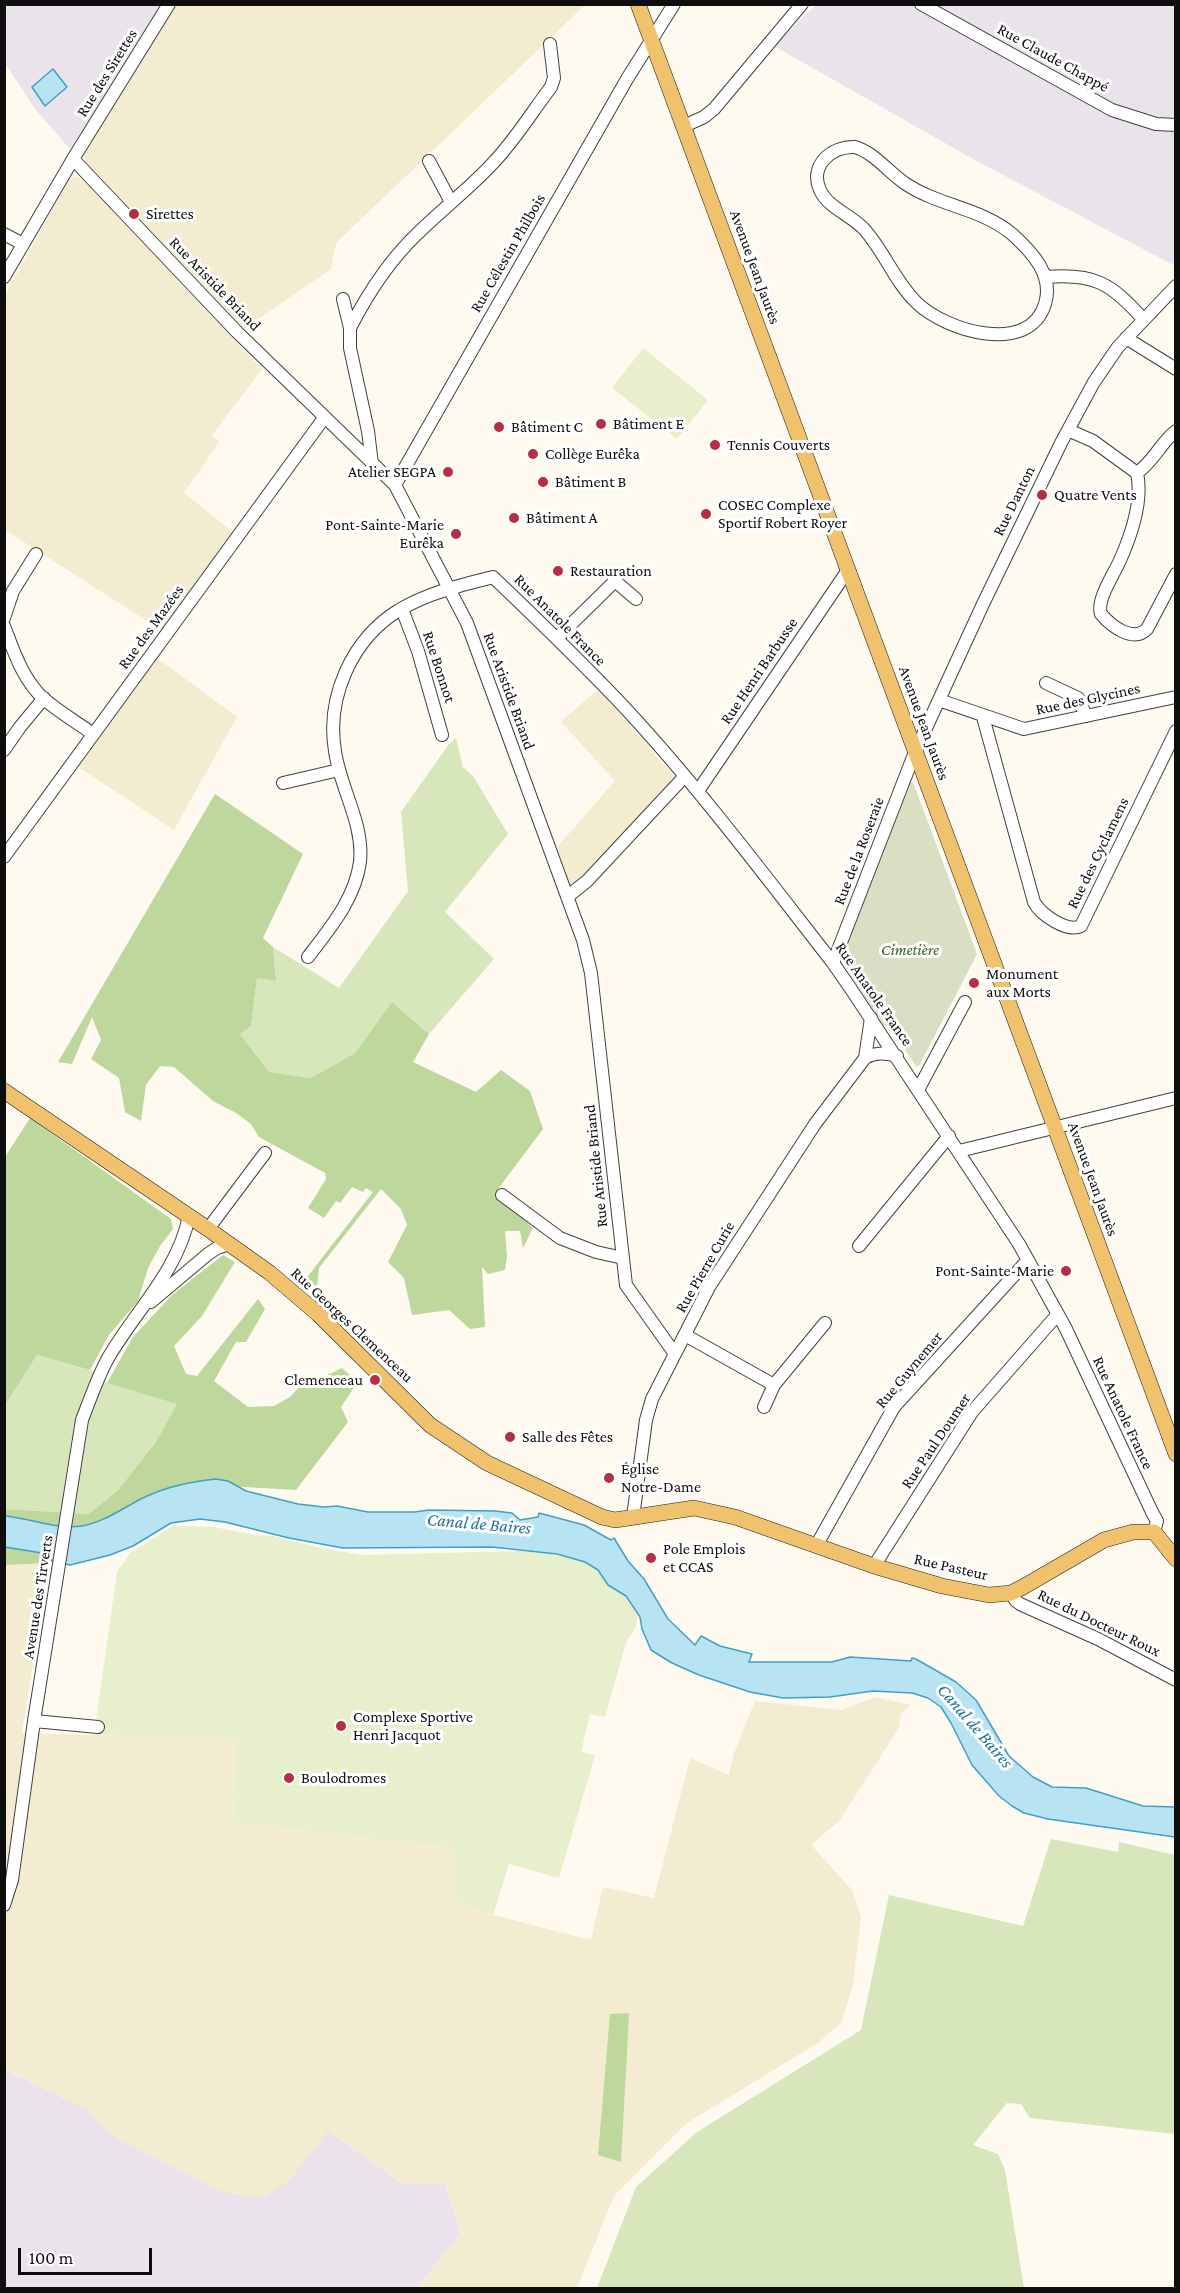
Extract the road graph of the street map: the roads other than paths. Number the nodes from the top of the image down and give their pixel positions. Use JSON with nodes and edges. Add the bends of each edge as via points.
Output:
{"nodes":[{"id":1,"x":169,"y":4,"type":"edge"},
{"id":2,"x":638,"y":4,"type":"edge"},
{"id":3,"x":674,"y":4,"type":"edge"},
{"id":4,"x":802,"y":4,"type":"edge"},
{"id":5,"x":921,"y":4,"type":"edge"},
{"id":6,"x":651,"y":38,"type":"junction"},
{"id":7,"x":550,"y":44,"type":"dead end"},
{"id":8,"x":1176,"y":125,"type":"edge"},
{"id":9,"x":684,"y":126,"type":"junction"},
{"id":10,"x":73,"y":159,"type":"junction"},
{"id":11,"x":429,"y":161,"type":"dead end"},
{"id":12,"x":451,"y":202,"type":"junction"},
{"id":13,"x":4,"y":234,"type":"edge"},
{"id":14,"x":23,"y":244,"type":"junction"},
{"id":15,"x":4,"y":277,"type":"edge"},
{"id":16,"x":1046,"y":277,"type":"junction"},
{"id":17,"x":1176,"y":286,"type":"edge"},
{"id":18,"x":343,"y":299,"type":"dead end"},
{"id":19,"x":1143,"y":319,"type":"junction"},
{"id":20,"x":350,"y":328,"type":"junction"},
{"id":21,"x":1126,"y":338,"type":"junction"},
{"id":22,"x":1176,"y":369,"type":"edge"},
{"id":23,"x":324,"y":418,"type":"junction"},
{"id":24,"x":1068,"y":430,"type":"junction"},
{"id":25,"x":368,"y":431,"type":"junction"},
{"id":26,"x":1176,"y":431,"type":"edge"},
{"id":27,"x":356,"y":448,"type":"junction"},
{"id":28,"x":372,"y":464,"type":"junction"},
{"id":29,"x":1137,"y":472,"type":"junction"},
{"id":30,"x":395,"y":485,"type":"junction"},
{"id":31,"x":36,"y":554,"type":"dead end"},
{"id":32,"x":848,"y":570,"type":"junction"},
{"id":33,"x":1176,"y":574,"type":"edge"},
{"id":34,"x":450,"y":588,"type":"junction"},
{"id":35,"x":636,"y":599,"type":"dead end"},
{"id":36,"x":402,"y":609,"type":"junction"},
{"id":37,"x":5,"y":626,"type":"edge"},
{"id":38,"x":558,"y":638,"type":"junction"},
{"id":39,"x":1046,"y":683,"type":"dead end"},
{"id":40,"x":1176,"y":697,"type":"edge"},
{"id":41,"x":44,"y":699,"type":"junction"},
{"id":42,"x":939,"y":700,"type":"junction"},
{"id":43,"x":1086,"y":716,"type":"junction"},
{"id":44,"x":983,"y":717,"type":"junction"},
{"id":45,"x":1176,"y":731,"type":"edge"},
{"id":46,"x":93,"y":734,"type":"junction"},
{"id":47,"x":442,"y":735,"type":"dead end"},
{"id":48,"x":4,"y":750,"type":"edge"},
{"id":49,"x":915,"y":752,"type":"junction"},
{"id":50,"x":339,"y":770,"type":"junction"},
{"id":51,"x":685,"y":776,"type":"junction"},
{"id":52,"x":283,"y":783,"type":"dead end"},
{"id":53,"x":698,"y":791,"type":"junction"},
{"id":54,"x":4,"y":857,"type":"edge"},
{"id":55,"x":567,"y":897,"type":"junction"},
{"id":56,"x":308,"y":957,"type":"dead end"},
{"id":57,"x":833,"y":963,"type":"junction"},
{"id":58,"x":964,"y":1002,"type":"dead end"},
{"id":59,"x":871,"y":1018,"type":"junction"},
{"id":60,"x":897,"y":1056,"type":"junction"},
{"id":61,"x":865,"y":1058,"type":"junction"},
{"id":62,"x":918,"y":1090,"type":"junction"},
{"id":63,"x":9,"y":1094,"type":"edge"},
{"id":64,"x":1176,"y":1098,"type":"edge"},
{"id":65,"x":1055,"y":1129,"type":"junction"},
{"id":66,"x":950,"y":1136,"type":"junction"},
{"id":67,"x":959,"y":1151,"type":"junction"},
{"id":68,"x":265,"y":1153,"type":"dead end"},
{"id":69,"x":502,"y":1195,"type":"dead end"},
{"id":70,"x":189,"y":1216,"type":"junction"},
{"id":71,"x":208,"y":1228,"type":"junction"},
{"id":72,"x":229,"y":1244,"type":"junction"},
{"id":73,"x":859,"y":1246,"type":"dead end"},
{"id":74,"x":623,"y":1258,"type":"junction"},
{"id":75,"x":1028,"y":1260,"type":"junction"},
{"id":76,"x":143,"y":1309,"type":"junction"},
{"id":77,"x":1058,"y":1314,"type":"junction"},
{"id":78,"x":825,"y":1323,"type":"dead end"},
{"id":79,"x":685,"y":1335,"type":"junction"},
{"id":80,"x":675,"y":1354,"type":"junction"},
{"id":81,"x":774,"y":1386,"type":"junction"},
{"id":82,"x":764,"y":1407,"type":"dead end"},
{"id":83,"x":1176,"y":1454,"type":"edge"},
{"id":84,"x":633,"y":1517,"type":"junction"},
{"id":85,"x":615,"y":1520,"type":"joint"},
{"id":86,"x":1154,"y":1532,"type":"junction"},
{"id":87,"x":816,"y":1546,"type":"junction"},
{"id":88,"x":1176,"y":1559,"type":"edge"},
{"id":89,"x":874,"y":1566,"type":"junction"},
{"id":90,"x":1011,"y":1593,"type":"junction"},
{"id":91,"x":1176,"y":1680,"type":"edge"},
{"id":92,"x":34,"y":1721,"type":"junction"},
{"id":93,"x":99,"y":1727,"type":"dead end"},
{"id":94,"x":4,"y":1905,"type":"edge"}],
"edges":[{"from":1,"to":10,"type":"street","name":"Rue des Sirettes"},
{"from":2,"to":6,"type":"main road","name":"Avenue Jean Jaurès"},
{"from":3,"to":6,"type":"street","name":"Rue Célestin Philbois"},
{"from":4,"to":9,"type":"street","via":[[714,109]]},
{"from":5,"to":8,"type":"street","name":"Rue Claude Chappé","via":[[1112,110],[1156,124]]},
{"from":6,"to":9,"type":"main road","name":"Avenue Jean Jaurès"},
{"from":6,"to":30,"type":"street","name":"Rue Célestin Philbois"},
{"from":7,"to":12,"type":"street","via":[[554,78],[551,87],[507,148]]},
{"from":9,"to":32,"type":"main road","name":"Avenue Jean Jaurès"},
{"from":10,"to":14,"type":"street","name":"Rue des Sirettes"},
{"from":10,"to":23,"type":"street","name":"Rue Aristide Briand"},
{"from":11,"to":12,"type":"street"},
{"from":12,"to":20,"type":"street","via":[[396,258]]},
{"from":13,"to":14,"type":"street"},
{"from":14,"to":15,"type":"street","name":"Rue des Sirettes"},
{"from":16,"to":16,"type":"street","via":[[1031,253],[1008,231],[980,215],[919,192],[862,149],[840,148],[822,161],[817,176],[824,197],[865,229],[917,303],[941,318],[989,334],[1022,331],[1043,310],[1048,290]]},
{"from":16,"to":19,"type":"street","via":[[1079,276],[1102,282],[1121,295]]},
{"from":17,"to":19,"type":"street","name":"Rue Danton"},
{"from":18,"to":20,"type":"street"},
{"from":19,"to":21,"type":"street","name":"Rue Danton"},
{"from":20,"to":25,"type":"street","via":[[350,348]]},
{"from":21,"to":22,"type":"street"},
{"from":21,"to":24,"type":"street","name":"Rue Danton","via":[[1094,382]]},
{"from":23,"to":27,"type":"street","name":"Rue Aristide Briand"},
{"from":23,"to":46,"type":"street","name":"Rue des Mazées"},
{"from":24,"to":29,"type":"street","via":[[1093,441]]},
{"from":24,"to":42,"type":"street","name":"Rue Danton"},
{"from":25,"to":27,"type":"street"},
{"from":25,"to":28,"type":"street"},
{"from":26,"to":29,"type":"street","via":[[1167,437],[1153,460]]},
{"from":27,"to":28,"type":"street","name":"Rue Aristide Briand"},
{"from":28,"to":30,"type":"street","name":"Rue Aristide Briand"},
{"from":29,"to":33,"type":"street","via":[[1137,511],[1122,558],[1100,602],[1101,614],[1125,633],[1143,633]]},
{"from":30,"to":34,"type":"street","name":"Rue Aristide Briand"},
{"from":31,"to":37,"type":"street","via":[[13,591]]},
{"from":32,"to":49,"type":"main road","name":"Avenue Jean Jaurès"},
{"from":32,"to":53,"type":"street","name":"Rue Henri Barbusse"},
{"from":34,"to":36,"type":"street"},
{"from":34,"to":38,"type":"street","name":"Rue Anatole France","via":[[494,577]]},
{"from":34,"to":55,"type":"street","name":"Rue Aristide Briand","via":[[471,634]]},
{"from":35,"to":38,"type":"street","via":[[615,581]]},
{"from":36,"to":47,"type":"street","name":"Rue Bonnot"},
{"from":36,"to":50,"type":"street","via":[[374,630],[341,681],[334,719]]},
{"from":37,"to":41,"type":"street","via":[[21,668]]},
{"from":38,"to":51,"type":"street","name":"Rue Anatole France"},
{"from":39,"to":43,"type":"street","via":[[1078,699]]},
{"from":40,"to":43,"type":"street","name":"Rue des Glycines"},
{"from":41,"to":46,"type":"street"},
{"from":41,"to":48,"type":"street"},
{"from":42,"to":44,"type":"street","name":"Rue des Glycines"},
{"from":42,"to":49,"type":"street","name":"Rue Danton"},
{"from":43,"to":44,"type":"street","name":"Rue des Glycines","via":[[1024,729]]},
{"from":44,"to":45,"type":"street","name":"Rue des Cyclamens","via":[[1034,902],[1038,909],[1075,929],[1081,926]]},
{"from":46,"to":54,"type":"street","name":"Rue des Mazées"},
{"from":49,"to":57,"type":"street","name":"Rue de la Roseraie"},
{"from":49,"to":65,"type":"main road","name":"Avenue Jean Jaurès"},
{"from":50,"to":52,"type":"street"},
{"from":50,"to":56,"type":"street","via":[[360,841],[358,874],[346,902]]},
{"from":51,"to":53,"type":"street","name":"Rue Anatole France"},
{"from":51,"to":55,"type":"street"},
{"from":53,"to":57,"type":"street","name":"Rue Anatole France"},
{"from":55,"to":74,"type":"street","name":"Rue Aristide Briand","via":[[591,973]]},
{"from":57,"to":59,"type":"street","name":"Rue Anatole France"},
{"from":58,"to":62,"type":"street"},
{"from":59,"to":60,"type":"street","name":"Rue Anatole France"},
{"from":59,"to":61,"type":"street","name":"Rue Pierre Curie"},
{"from":60,"to":61,"type":"street","via":[[871,1054]]},
{"from":60,"to":62,"type":"street","name":"Rue Anatole France"},
{"from":61,"to":79,"type":"street","name":"Rue Pierre Curie","via":[[775,1183],[709,1287]]},
{"from":62,"to":66,"type":"street","name":"Rue Anatole France"},
{"from":63,"to":70,"type":"main road","name":"Rue Georges Clemenceau"},
{"from":64,"to":65,"type":"street"},
{"from":65,"to":67,"type":"street"},
{"from":65,"to":83,"type":"main road","name":"Avenue Jean Jaurès"},
{"from":66,"to":67,"type":"street","name":"Rue Anatole France"},
{"from":66,"to":73,"type":"street"},
{"from":67,"to":75,"type":"street","name":"Rue Anatole France"},
{"from":68,"to":71,"type":"street"},
{"from":69,"to":74,"type":"street","via":[[560,1238]]},
{"from":70,"to":71,"type":"main road","name":"Rue Georges Clemenceau"},
{"from":70,"to":76,"type":"street","name":"Avenue des Tirverts","via":[[180,1247]]},
{"from":71,"to":72,"type":"main road","name":"Rue Georges Clemenceau"},
{"from":72,"to":76,"type":"street","name":"Avenue des Tirverts","via":[[208,1254]]},
{"from":72,"to":85,"type":"main road","name":"Rue Georges Clemenceau","via":[[318,1314],[430,1425],[494,1467],[580,1508]]},
{"from":74,"to":80,"type":"street","name":"Rue Aristide Briand","via":[[626,1285]]},
{"from":75,"to":77,"type":"street","name":"Rue Anatole France"},
{"from":75,"to":87,"type":"street","name":"Rue Guynemer","via":[[894,1407]]},
{"from":76,"to":92,"type":"street","name":"Avenue des Tirverts","via":[[107,1359],[82,1420]]},
{"from":77,"to":86,"type":"street","name":"Rue Anatole France","via":[[1156,1521]]},
{"from":77,"to":89,"type":"street","name":"Rue Paul Doumer","via":[[972,1412]]},
{"from":78,"to":81,"type":"street"},
{"from":79,"to":80,"type":"street","name":"Rue Pierre Curie"},
{"from":79,"to":81,"type":"street"},
{"from":80,"to":84,"type":"street","name":"Rue Pierre Curie","via":[[646,1420]]},
{"from":81,"to":82,"type":"street"},
{"from":84,"to":85,"type":"main road","name":"Rue Pasteur"},
{"from":84,"to":87,"type":"main road","name":"Rue Pasteur","via":[[694,1508],[735,1517]]},
{"from":86,"to":88,"type":"main road"},
{"from":86,"to":90,"type":"main road","name":"Rue Pasteur","via":[[1133,1532],[1104,1540]]},
{"from":87,"to":89,"type":"main road","name":"Rue Pasteur"},
{"from":89,"to":90,"type":"main road","name":"Rue Pasteur","via":[[942,1586],[989,1595]]},
{"from":90,"to":91,"type":"street","name":"Rue du Docteur Roux","via":[[1020,1604]]},
{"from":92,"to":93,"type":"street"},
{"from":92,"to":94,"type":"street","name":"Avenue des Tirverts","via":[[12,1880]]}]}
